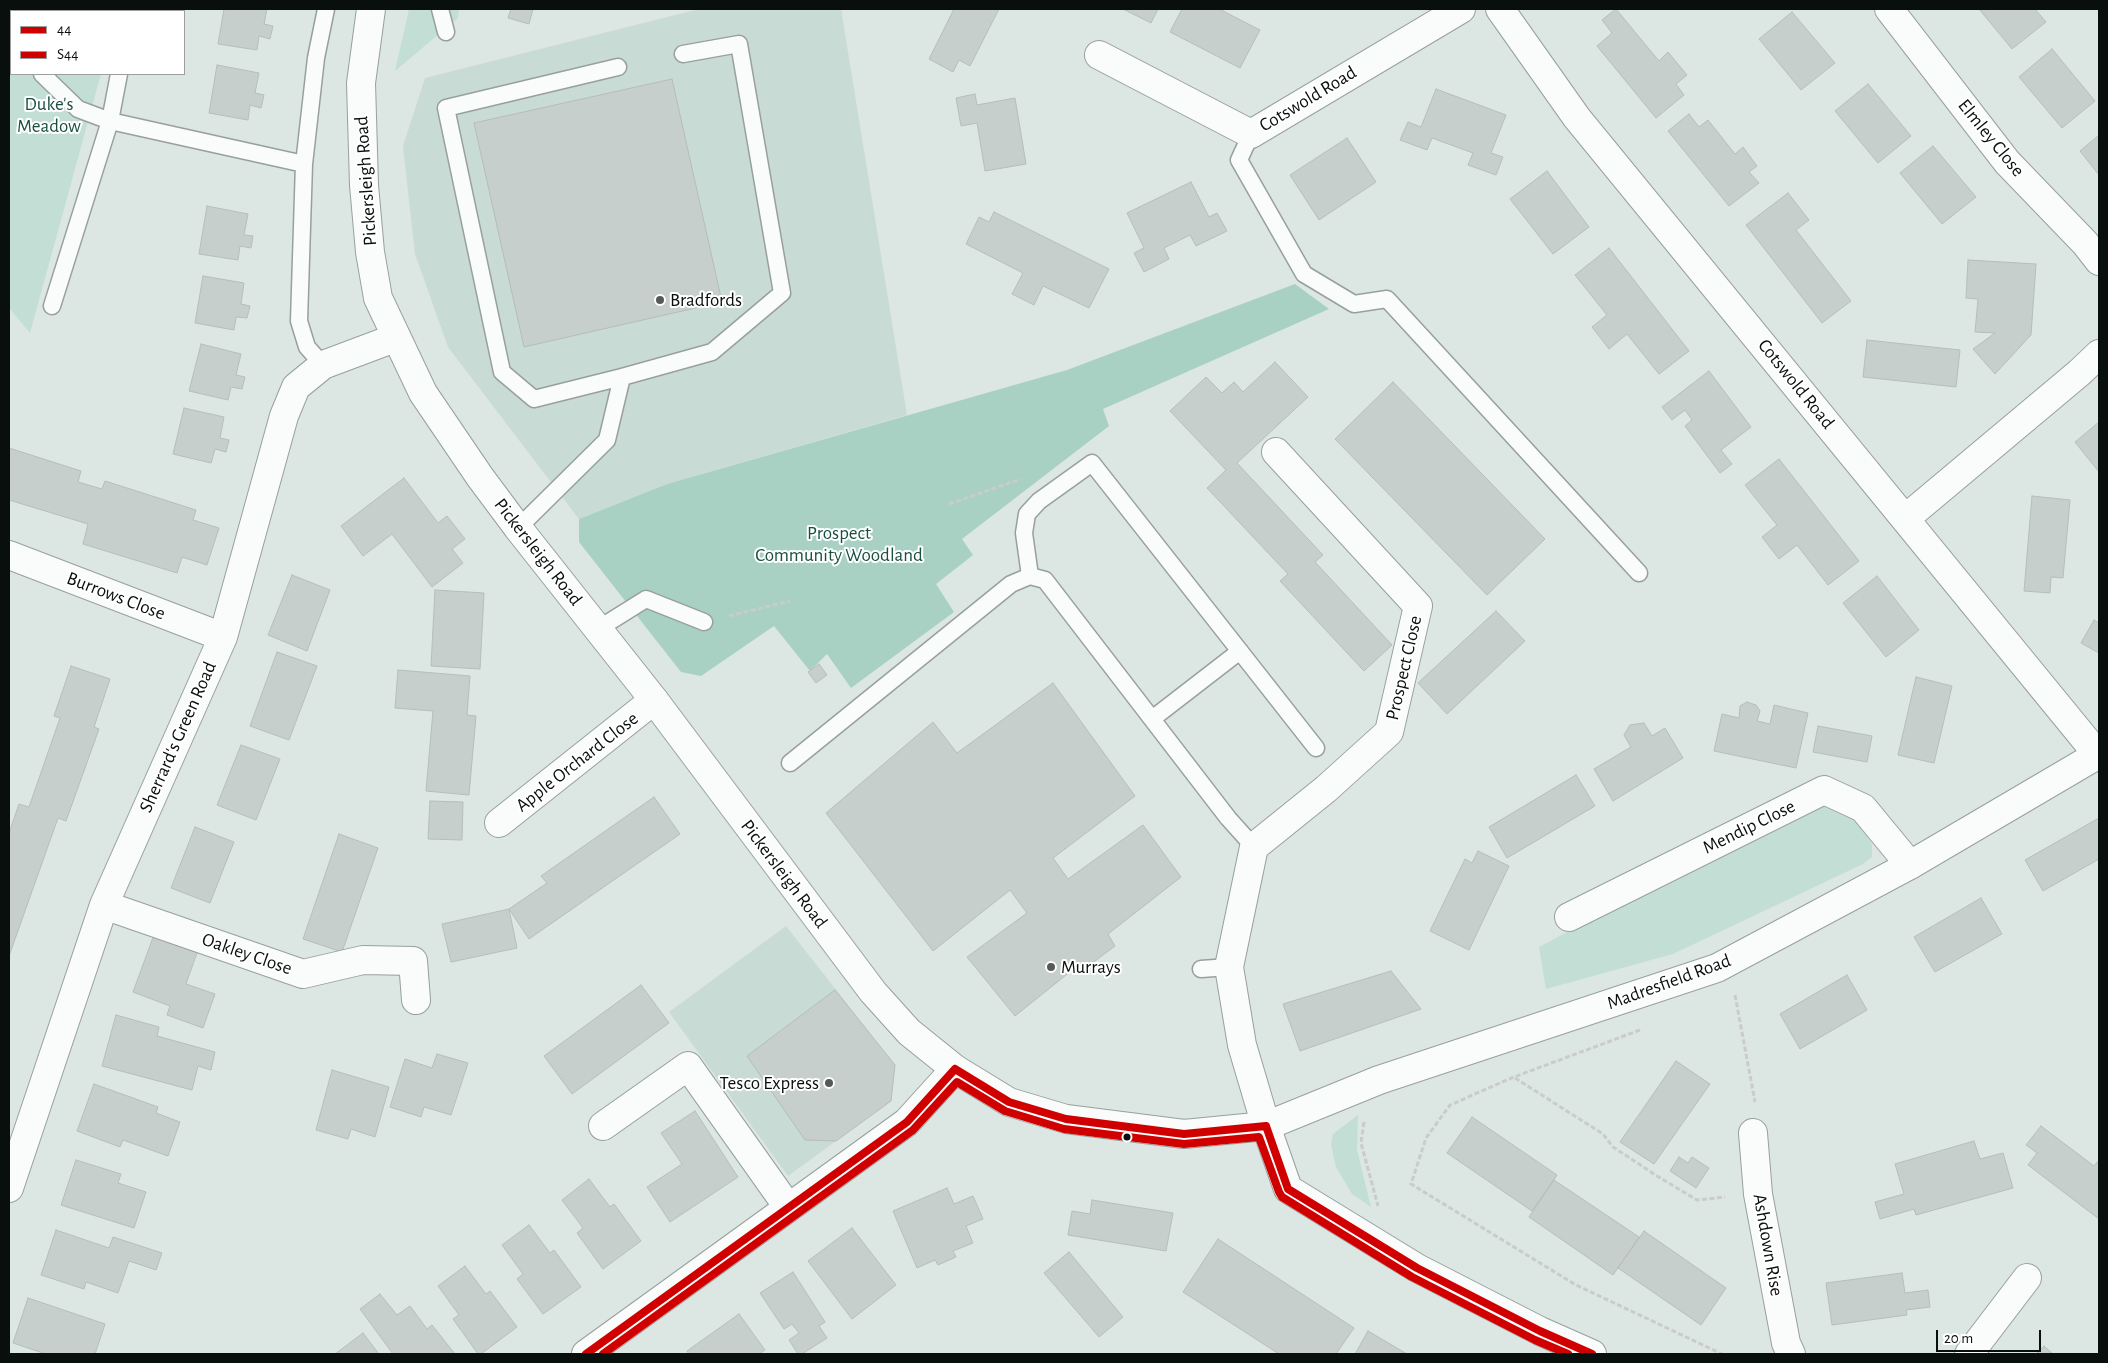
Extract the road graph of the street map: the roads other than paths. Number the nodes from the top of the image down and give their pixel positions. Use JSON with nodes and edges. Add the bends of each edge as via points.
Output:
{"nodes":[{"id":1,"x":326,"y":9,"type":"edge"},
{"id":2,"x":371,"y":9,"type":"edge"},
{"id":3,"x":440,"y":9,"type":"edge"},
{"id":4,"x":1461,"y":9,"type":"edge"},
{"id":5,"x":1500,"y":9,"type":"edge"},
{"id":6,"x":1890,"y":9,"type":"edge"},
{"id":7,"x":446,"y":32,"type":"dead end"},
{"id":8,"x":683,"y":54,"type":"dead end"},
{"id":9,"x":1099,"y":55,"type":"dead end"},
{"id":10,"x":618,"y":67,"type":"dead end"},
{"id":11,"x":43,"y":75,"type":"edge"},
{"id":12,"x":119,"y":75,"type":"edge"},
{"id":13,"x":110,"y":121,"type":"junction"},
{"id":14,"x":1251,"y":134,"type":"junction"},
{"id":15,"x":304,"y":164,"type":"junction"},
{"id":16,"x":2099,"y":261,"type":"edge"},
{"id":17,"x":52,"y":306,"type":"dead end"},
{"id":18,"x":395,"y":338,"type":"junction"},
{"id":19,"x":2099,"y":354,"type":"edge"},
{"id":20,"x":323,"y":365,"type":"junction"},
{"id":21,"x":622,"y":377,"type":"junction"},
{"id":22,"x":1276,"y":452,"type":"dead end"},
{"id":23,"x":1906,"y":518,"type":"junction"},
{"id":24,"x":518,"y":528,"type":"junction"},
{"id":25,"x":9,"y":555,"type":"edge"},
{"id":26,"x":1639,"y":573,"type":"dead end"},
{"id":27,"x":1030,"y":576,"type":"junction"},
{"id":28,"x":704,"y":622,"type":"road end"},
{"id":29,"x":598,"y":629,"type":"junction"},
{"id":30,"x":223,"y":638,"type":"junction"},
{"id":31,"x":1240,"y":651,"type":"junction"},
{"id":32,"x":654,"y":700,"type":"junction"},
{"id":33,"x":1152,"y":719,"type":"junction"},
{"id":34,"x":1316,"y":748,"type":"dead end"},
{"id":35,"x":2099,"y":755,"type":"edge"},
{"id":36,"x":790,"y":763,"type":"dead end"},
{"id":37,"x":499,"y":823,"type":"dead end"},
{"id":38,"x":1254,"y":847,"type":"junction"},
{"id":39,"x":1910,"y":865,"type":"junction"},
{"id":40,"x":104,"y":905,"type":"junction"},
{"id":41,"x":1569,"y":917,"type":"dead end"},
{"id":42,"x":1229,"y":967,"type":"junction"},
{"id":43,"x":1200,"y":969,"type":"dead end"},
{"id":44,"x":416,"y":1000,"type":"dead end"},
{"id":45,"x":955,"y":1069,"type":"junction"},
{"id":46,"x":603,"y":1126,"type":"dead end"},
{"id":47,"x":1266,"y":1126,"type":"junction"},
{"id":48,"x":1753,"y":1133,"type":"road end"},
{"id":49,"x":9,"y":1188,"type":"edge"},
{"id":50,"x":788,"y":1207,"type":"junction"},
{"id":51,"x":2027,"y":1278,"type":"dead end"},
{"id":52,"x":586,"y":1354,"type":"edge"},
{"id":53,"x":1592,"y":1354,"type":"edge"},
{"id":54,"x":1792,"y":1354,"type":"edge"},
{"id":55,"x":1968,"y":1354,"type":"edge"}],
"edges":[{"from":1,"to":15,"type":"lane","via":[[316,58]]},
{"from":2,"to":18,"type":"street","name":"Pickersleigh Road","via":[[361,83],[364,185],[378,298]]},
{"from":3,"to":7,"type":"lane"},
{"from":4,"to":14,"type":"street","name":"Cotswold Road"},
{"from":5,"to":23,"type":"street","name":"Cotswold Road","via":[[1578,118]]},
{"from":6,"to":16,"type":"street","name":"Elmley Close","via":[[2007,162]]},
{"from":8,"to":21,"type":"lane","via":[[739,44],[782,293],[712,352]]},
{"from":9,"to":14,"type":"street","name":"Cotswold Road"},
{"from":10,"to":21,"type":"lane","via":[[446,108],[502,372],[534,399]]},
{"from":11,"to":13,"type":"lane","via":[[78,109]]},
{"from":12,"to":13,"type":"lane"},
{"from":13,"to":15,"type":"lane"},
{"from":13,"to":17,"type":"lane"},
{"from":14,"to":26,"type":"lane","via":[[1239,160],[1304,274],[1354,304],[1387,299]]},
{"from":15,"to":20,"type":"lane","via":[[299,321],[307,347]]},
{"from":18,"to":20,"type":"street","name":"Sherrard's Green Road"},
{"from":18,"to":24,"type":"street","name":"Pickersleigh Road","via":[[423,393]]},
{"from":19,"to":23,"type":"street"},
{"from":20,"to":30,"type":"street","name":"Sherrard's Green Road","via":[[296,386],[284,416]]},
{"from":21,"to":24,"type":"lane","via":[[607,440]]},
{"from":22,"to":38,"type":"street","name":"Prospect Close","via":[[1418,606],[1389,732],[1326,789]]},
{"from":23,"to":35,"type":"street","name":"Cotswold Road"},
{"from":24,"to":29,"type":"street","name":"Pickersleigh Road"},
{"from":25,"to":30,"type":"street","name":"Burrows Close"},
{"from":27,"to":31,"type":"lane","via":[[1024,533],[1027,514],[1038,501],[1092,463]]},
{"from":27,"to":33,"type":"lane","via":[[1044,580]]},
{"from":27,"to":36,"type":"lane","via":[[1011,584]]},
{"from":28,"to":29,"type":"lane","via":[[646,599]]},
{"from":29,"to":32,"type":"street","name":"Pickersleigh Road"},
{"from":30,"to":40,"type":"street","name":"Sherrard's Green Road"},
{"from":31,"to":33,"type":"lane"},
{"from":31,"to":34,"type":"lane"},
{"from":32,"to":37,"type":"street","name":"Apple Orchard Close"},
{"from":32,"to":45,"type":"street","name":"Pickersleigh Road","via":[[873,992],[910,1032]]},
{"from":33,"to":38,"type":"lane"},
{"from":35,"to":39,"type":"street","name":"Madresfield Road"},
{"from":38,"to":42,"type":"street"},
{"from":39,"to":41,"type":"street","name":"Mendip Close","via":[[1863,808],[1824,790]]},
{"from":39,"to":47,"type":"street","name":"Madresfield Road","via":[[1717,968],[1379,1080]]},
{"from":40,"to":44,"type":"street","name":"Oakley Close","via":[[303,974],[363,960],[413,961]]},
{"from":40,"to":49,"type":"street","name":"Sherrard's Green Road"},
{"from":42,"to":43,"type":"lane"},
{"from":42,"to":47,"type":"street","via":[[1242,1045]]},
{"from":45,"to":47,"type":"street","name":"Pickersleigh Road","via":[[1009,1102],[1066,1119],[1184,1134]]},
{"from":45,"to":50,"type":"street","via":[[907,1122]]},
{"from":46,"to":50,"type":"street","via":[[688,1066]]},
{"from":47,"to":53,"type":"street","via":[[1288,1189],[1391,1252],[1507,1314]]},
{"from":48,"to":54,"type":"street","name":"Ashdown Rise","via":[[1758,1194],[1786,1343]]},
{"from":50,"to":52,"type":"street"},
{"from":51,"to":55,"type":"street"}]}
